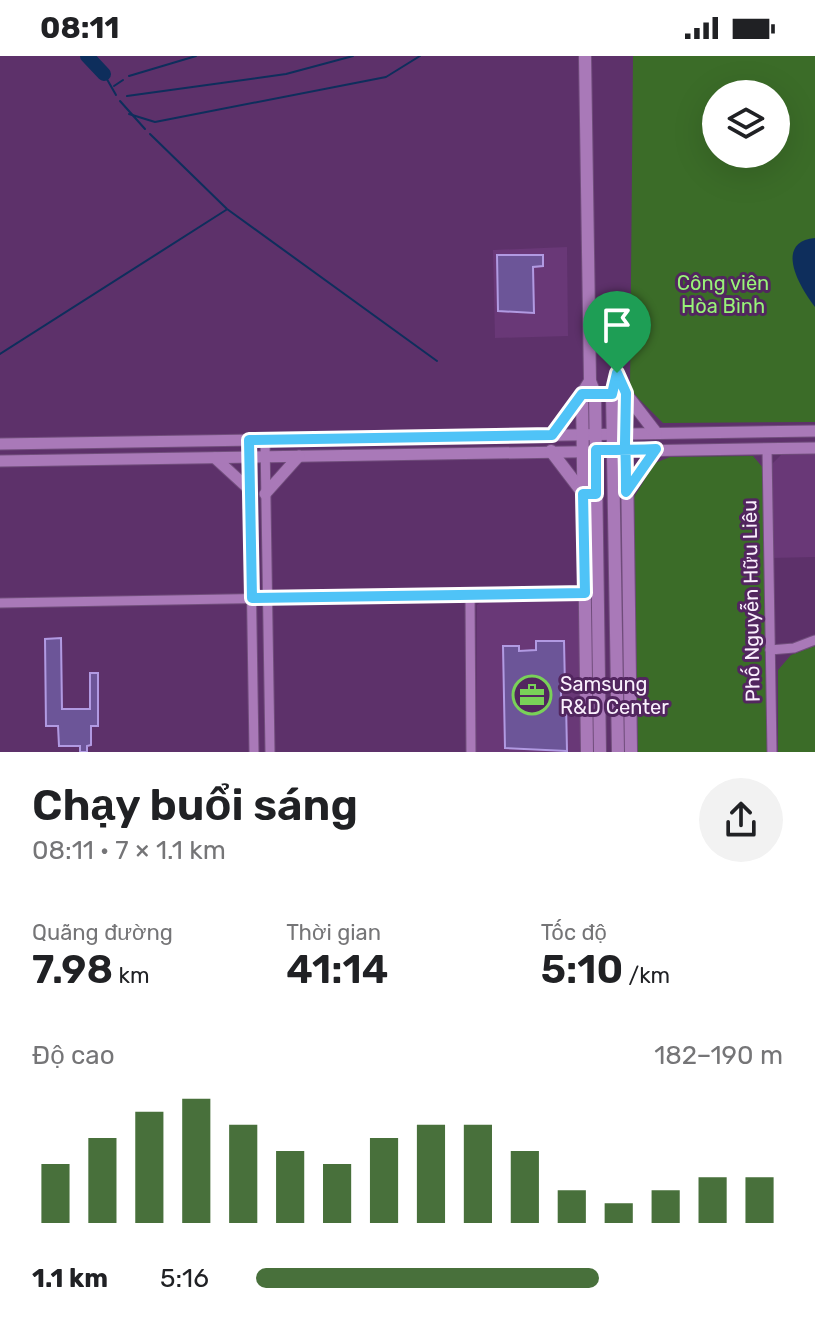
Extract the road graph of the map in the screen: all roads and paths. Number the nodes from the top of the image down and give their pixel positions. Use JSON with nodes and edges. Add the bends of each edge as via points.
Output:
{"nodes":[{"id":1,"x":585,"y":56,"type":"edge"},
{"id":2,"x":617,"y":373,"type":"dead end"},
{"id":3,"x":589,"y":394,"type":"junction"},
{"id":4,"x":619,"y":394,"type":"junction"},
{"id":5,"x":767,"y":431,"type":"junction"},
{"id":6,"x":815,"y":431,"type":"edge"},
{"id":7,"x":656,"y":433,"type":"junction"},
{"id":8,"x":589,"y":434,"type":"junction"},
{"id":9,"x":619,"y":434,"type":"junction"},
{"id":10,"x":552,"y":435,"type":"junction"},
{"id":11,"x":249,"y":440,"type":"junction"},
{"id":12,"x":265,"y":440,"type":"junction"},
{"id":13,"x":0,"y":444,"type":"edge"},
{"id":14,"x":815,"y":448,"type":"edge"},
{"id":15,"x":656,"y":449,"type":"junction"},
{"id":16,"x":767,"y":449,"type":"junction"},
{"id":17,"x":589,"y":450,"type":"junction"},
{"id":18,"x":619,"y":450,"type":"junction"},
{"id":19,"x":551,"y":451,"type":"junction"},
{"id":20,"x":264,"y":456,"type":"junction"},
{"id":21,"x":299,"y":456,"type":"junction"},
{"id":22,"x":249,"y":457,"type":"junction"},
{"id":23,"x":215,"y":458,"type":"junction"},
{"id":24,"x":0,"y":461,"type":"edge"},
{"id":25,"x":250,"y":490,"type":"junction"},
{"id":26,"x":620,"y":492,"type":"junction"},
{"id":27,"x":265,"y":494,"type":"junction"},
{"id":28,"x":589,"y":494,"type":"junction"},
{"id":29,"x":585,"y":593,"type":"junction"},
{"id":30,"x":470,"y":594,"type":"junction"},
{"id":31,"x":252,"y":598,"type":"junction"},
{"id":32,"x":267,"y":598,"type":"junction"},
{"id":33,"x":0,"y":603,"type":"edge"},
{"id":34,"x":815,"y":640,"type":"edge"},
{"id":35,"x":770,"y":650,"type":"junction"},
{"id":36,"x":254,"y":752,"type":"edge"},
{"id":37,"x":270,"y":752,"type":"edge"},
{"id":38,"x":471,"y":752,"type":"edge"},
{"id":39,"x":587,"y":752,"type":"edge"},
{"id":40,"x":600,"y":752,"type":"edge"},
{"id":41,"x":618,"y":752,"type":"edge"},
{"id":42,"x":631,"y":752,"type":"edge"},
{"id":43,"x":772,"y":752,"type":"edge"}],
"edges":[{"from":1,"to":3,"type":"main road"},
{"from":2,"to":4,"type":"main road"},
{"from":3,"to":4,"type":"main road"},
{"from":3,"to":8,"type":"main road"},
{"from":3,"to":10,"type":"main road"},
{"from":4,"to":7,"type":"main road"},
{"from":4,"to":9,"type":"main road"},
{"from":5,"to":6,"type":"street"},
{"from":5,"to":7,"type":"street"},
{"from":5,"to":16,"type":"street"},
{"from":7,"to":9,"type":"street"},
{"from":8,"to":9,"type":"street"},
{"from":8,"to":10,"type":"street"},
{"from":8,"to":17,"type":"main road"},
{"from":9,"to":18,"type":"main road"},
{"from":10,"to":12,"type":"street"},
{"from":11,"to":12,"type":"street"},
{"from":11,"to":13,"type":"street"},
{"from":11,"to":22,"type":"street"},
{"from":12,"to":20,"type":"street"},
{"from":14,"to":16,"type":"street"},
{"from":15,"to":16,"type":"street"},
{"from":15,"to":18,"type":"street"},
{"from":15,"to":26,"type":"main road"},
{"from":16,"to":35,"type":"street","name":"Phố Nguyễn Hữu Liêu"},
{"from":17,"to":18,"type":"street"},
{"from":17,"to":19,"type":"street"},
{"from":17,"to":28,"type":"main road"},
{"from":18,"to":26,"type":"main road"},
{"from":19,"to":21,"type":"street"},
{"from":19,"to":28,"type":"main road"},
{"from":20,"to":21,"type":"street"},
{"from":20,"to":22,"type":"street"},
{"from":20,"to":27,"type":"street"},
{"from":21,"to":27,"type":"street"},
{"from":22,"to":23,"type":"street"},
{"from":22,"to":25,"type":"street"},
{"from":23,"to":24,"type":"street"},
{"from":23,"to":25,"type":"street"},
{"from":25,"to":31,"type":"street"},
{"from":26,"to":41,"type":"main road"},
{"from":26,"to":42,"type":"main road"},
{"from":27,"to":32,"type":"street"},
{"from":28,"to":29,"type":"main road"},
{"from":28,"to":40,"type":"main road"},
{"from":29,"to":30,"type":"street"},
{"from":29,"to":39,"type":"main road"},
{"from":30,"to":32,"type":"street"},
{"from":30,"to":38,"type":"street"},
{"from":31,"to":32,"type":"street"},
{"from":31,"to":33,"type":"street"},
{"from":31,"to":36,"type":"street"},
{"from":32,"to":37,"type":"street"},
{"from":34,"to":35,"type":"street"},
{"from":35,"to":43,"type":"street","name":"Phố Nguyễn Hữu Liêu"}]}
